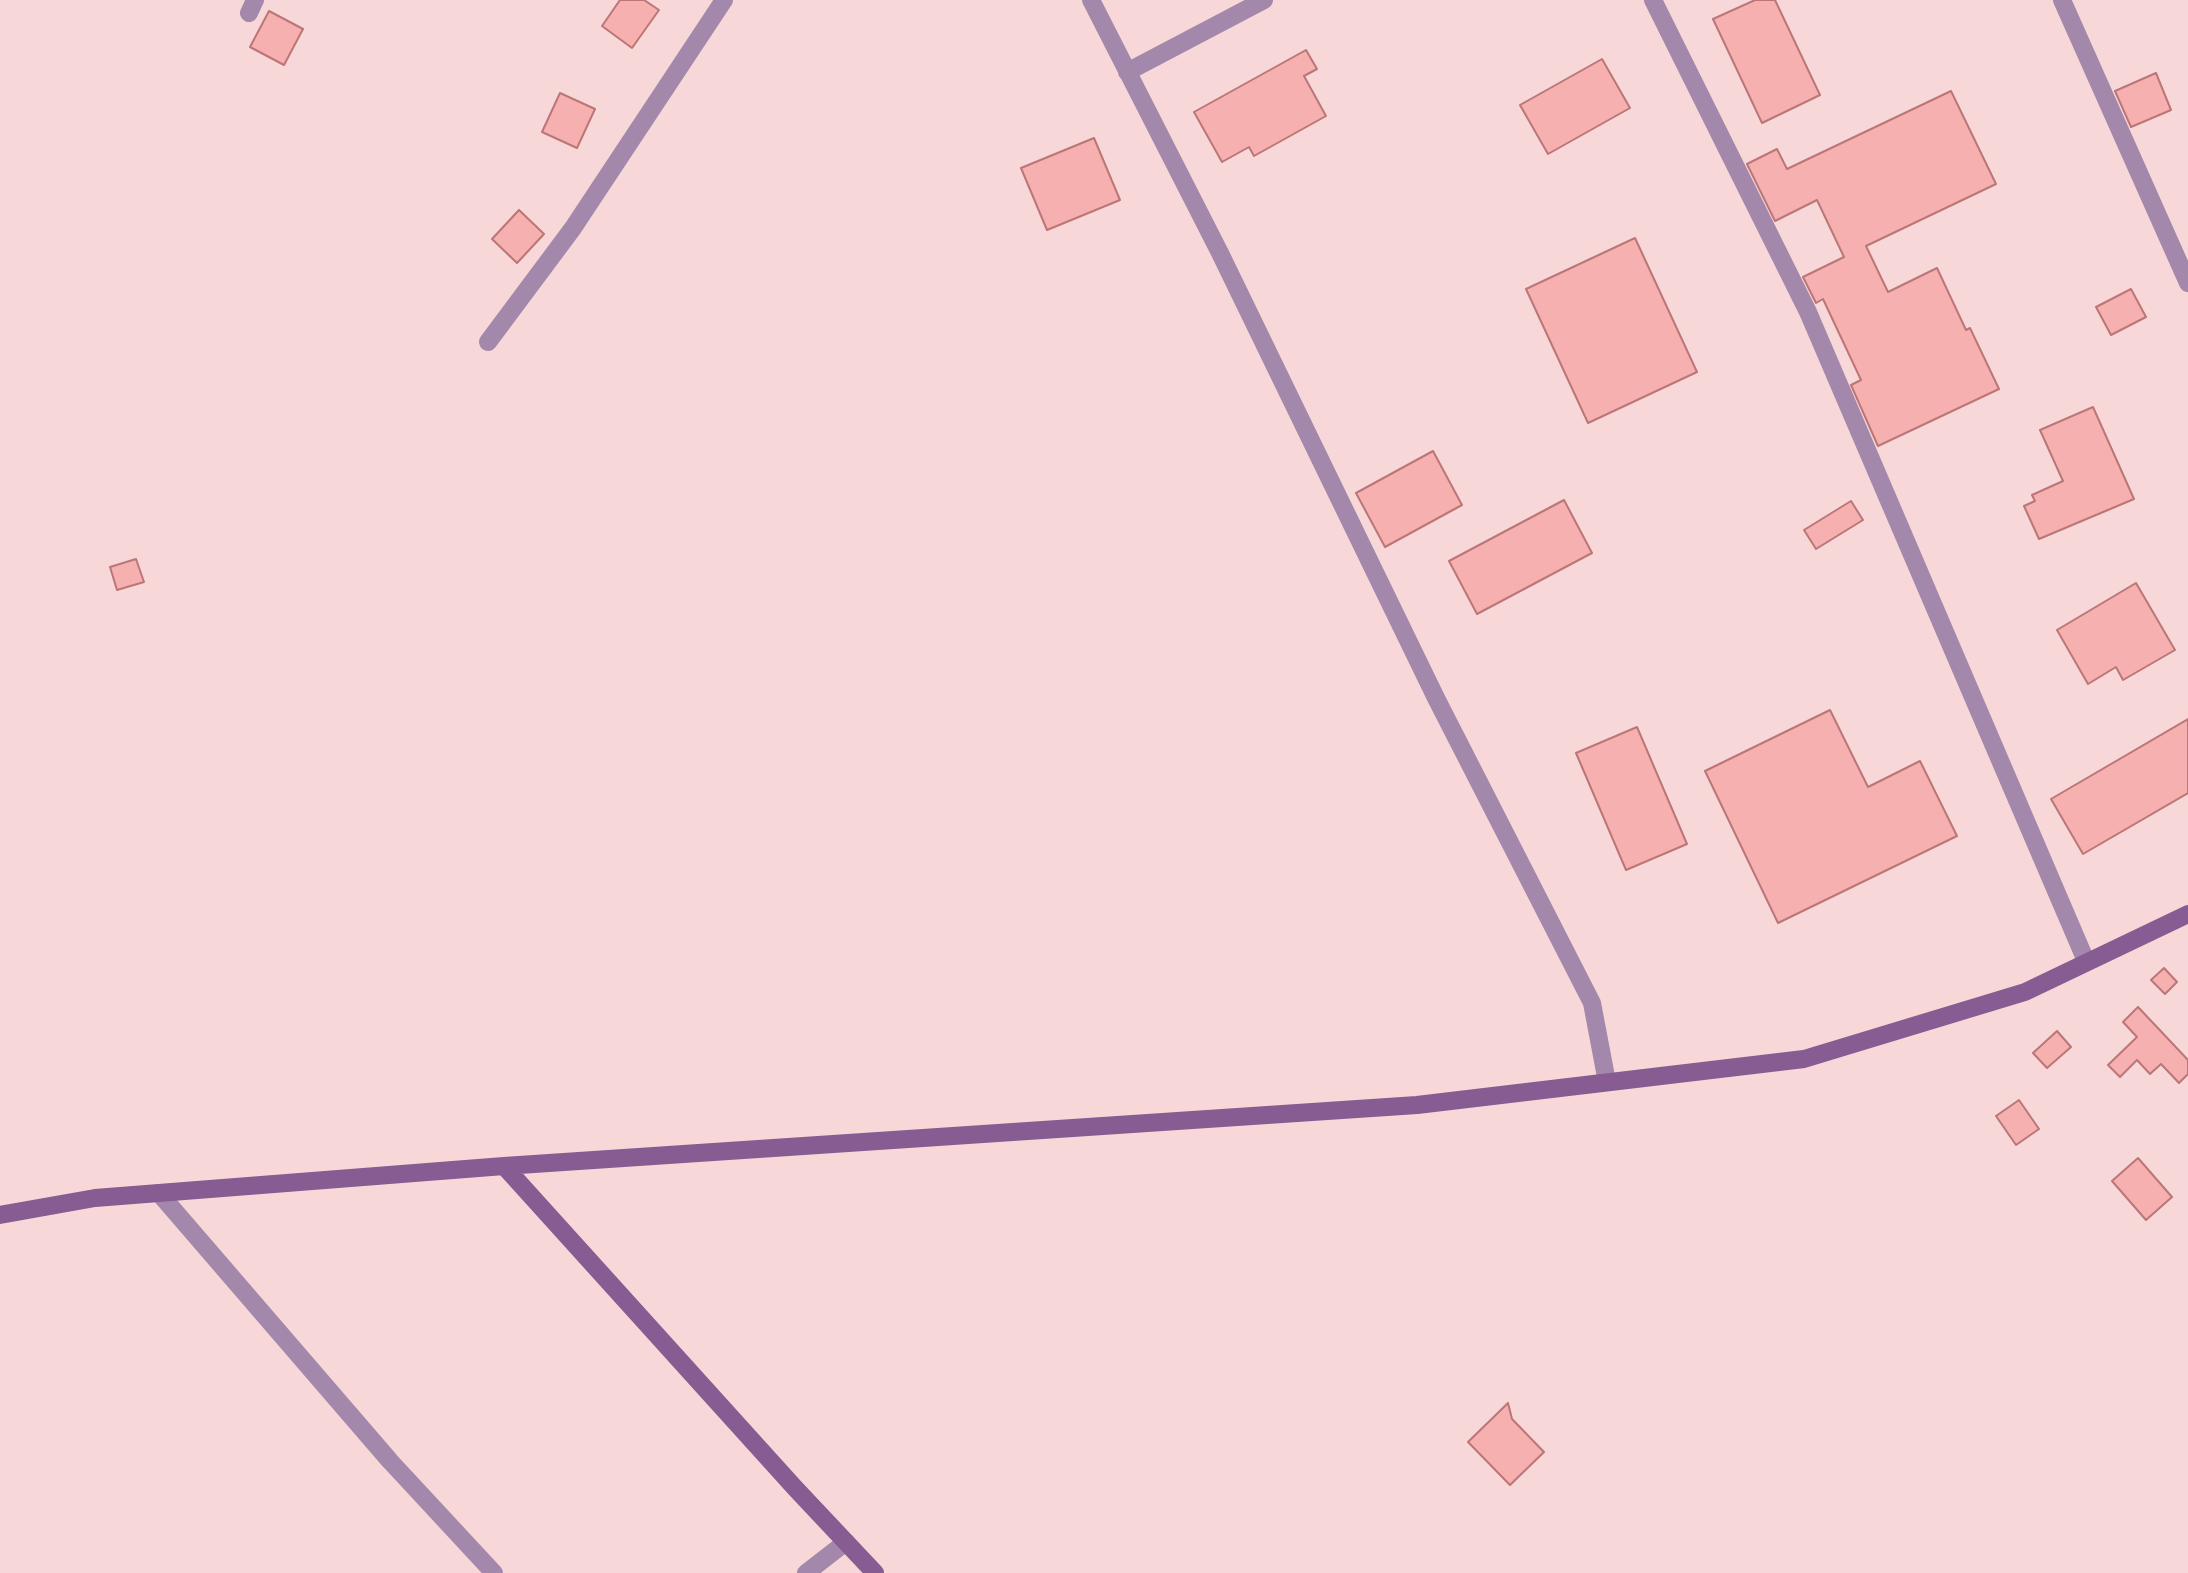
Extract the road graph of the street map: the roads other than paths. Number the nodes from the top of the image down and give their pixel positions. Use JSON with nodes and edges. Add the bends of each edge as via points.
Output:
{"nodes":[{"id":1,"x":724,"y":0,"type":"edge"},
{"id":2,"x":1091,"y":0,"type":"edge"},
{"id":3,"x":1264,"y":0,"type":"edge"},
{"id":4,"x":1653,"y":0,"type":"edge"},
{"id":5,"x":2062,"y":0,"type":"edge"},
{"id":6,"x":1127,"y":72,"type":"junction"},
{"id":7,"x":2188,"y":283,"type":"edge"},
{"id":8,"x":488,"y":342,"type":"dead end"},
{"id":9,"x":2188,"y":914,"type":"edge"},
{"id":10,"x":2086,"y":961,"type":"junction"},
{"id":11,"x":1607,"y":1082,"type":"junction"},
{"id":12,"x":504,"y":1166,"type":"junction"},
{"id":13,"x":159,"y":1193,"type":"junction"},
{"id":14,"x":0,"y":1215,"type":"edge"},
{"id":15,"x":846,"y":1542,"type":"junction"},
{"id":16,"x":494,"y":1573,"type":"edge"},
{"id":17,"x":806,"y":1573,"type":"edge"},
{"id":18,"x":875,"y":1573,"type":"edge"}],
"edges":[{"from":1,"to":8,"type":"street","via":[[573,228]]},
{"from":2,"to":6,"type":"street"},
{"from":3,"to":6,"type":"street"},
{"from":4,"to":10,"type":"street","via":[[1808,312]]},
{"from":5,"to":7,"type":"street"},
{"from":6,"to":11,"type":"street","via":[[1592,1003]]},
{"from":9,"to":10,"type":"main road"},
{"from":10,"to":11,"type":"main road","via":[[2025,992],[1804,1059]]},
{"from":11,"to":12,"type":"main road","via":[[1417,1105]]},
{"from":12,"to":13,"type":"main road"},
{"from":12,"to":15,"type":"main road"},
{"from":13,"to":14,"type":"main road","via":[[95,1198]]},
{"from":13,"to":16,"type":"street","via":[[390,1461]]},
{"from":15,"to":17,"type":"street"},
{"from":15,"to":18,"type":"main road"}]}
